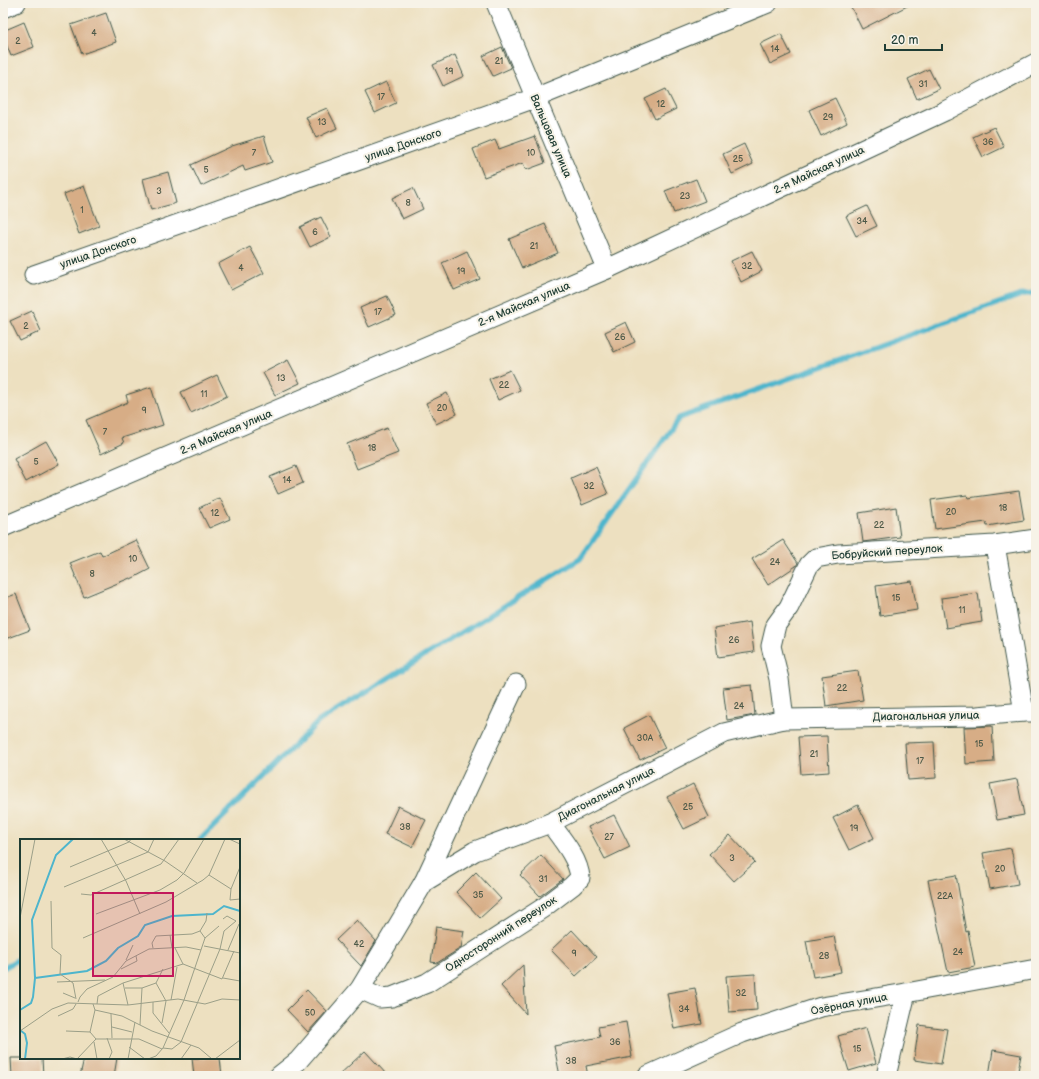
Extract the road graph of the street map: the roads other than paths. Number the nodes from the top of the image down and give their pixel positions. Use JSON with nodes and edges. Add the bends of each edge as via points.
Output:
{"nodes":[{"id":1,"x":16,"y":3,"type":"edge"},
{"id":2,"x":496,"y":3,"type":"edge"},
{"id":3,"x":768,"y":3,"type":"edge"},
{"id":4,"x":3,"y":8,"type":"edge"},
{"id":5,"x":1036,"y":64,"type":"edge"},
{"id":6,"x":535,"y":98,"type":"junction"},
{"id":7,"x":607,"y":269,"type":"junction"},
{"id":8,"x":34,"y":275,"type":"dead end"},
{"id":9,"x":3,"y":526,"type":"edge"},
{"id":10,"x":1036,"y":539,"type":"edge"},
{"id":11,"x":995,"y":545,"type":"junction"},
{"id":12,"x":516,"y":684,"type":"dead end"},
{"id":13,"x":1030,"y":712,"type":"edge"},
{"id":14,"x":784,"y":719,"type":"junction"},
{"id":15,"x":550,"y":823,"type":"junction"},
{"id":16,"x":424,"y":882,"type":"junction"},
{"id":17,"x":1036,"y":969,"type":"edge"},
{"id":18,"x":360,"y":989,"type":"junction"},
{"id":19,"x":906,"y":994,"type":"junction"},
{"id":20,"x":279,"y":1076,"type":"edge"},
{"id":21,"x":647,"y":1076,"type":"edge"},
{"id":22,"x":886,"y":1076,"type":"edge"}],
"edges":[{"from":1,"to":4,"type":"street"},
{"from":2,"to":6,"type":"street","name":"Вальцовая улица"},
{"from":3,"to":6,"type":"street","name":"улица Донского"},
{"from":5,"to":7,"type":"street","name":"2-я Майская улица","via":[[944,111]]},
{"from":6,"to":7,"type":"street","name":"Вальцовая улица"},
{"from":6,"to":8,"type":"street","name":"улица Донского"},
{"from":7,"to":9,"type":"street","name":"2-я Майская улица"},
{"from":10,"to":11,"type":"street","name":"Бобруйский переулок"},
{"from":11,"to":13,"type":"street"},
{"from":11,"to":14,"type":"street","name":"Бобруйский переулок","via":[[838,554],[816,558],[809,565],[789,607],[776,625],[771,646],[779,679]]},
{"from":12,"to":16,"type":"street"},
{"from":13,"to":14,"type":"street","name":"Диагональная улица","via":[[977,716]]},
{"from":14,"to":15,"type":"street","name":"Диагональная улица","via":[[724,733]]},
{"from":15,"to":16,"type":"street","name":"Диагональная улица","via":[[475,852]]},
{"from":15,"to":18,"type":"street","name":"Односторонний переулок","via":[[568,848],[579,870],[580,878],[572,886],[543,908],[427,983],[392,997],[380,998]]},
{"from":16,"to":18,"type":"street","name":"Диагональная улица"},
{"from":17,"to":19,"type":"street","name":"Озёрная улица"},
{"from":18,"to":20,"type":"street","name":"Диагональная улица","via":[[298,1061]]},
{"from":19,"to":21,"type":"street","name":"Озёрная улица","via":[[821,1007],[742,1033]]},
{"from":19,"to":22,"type":"street"}]}
